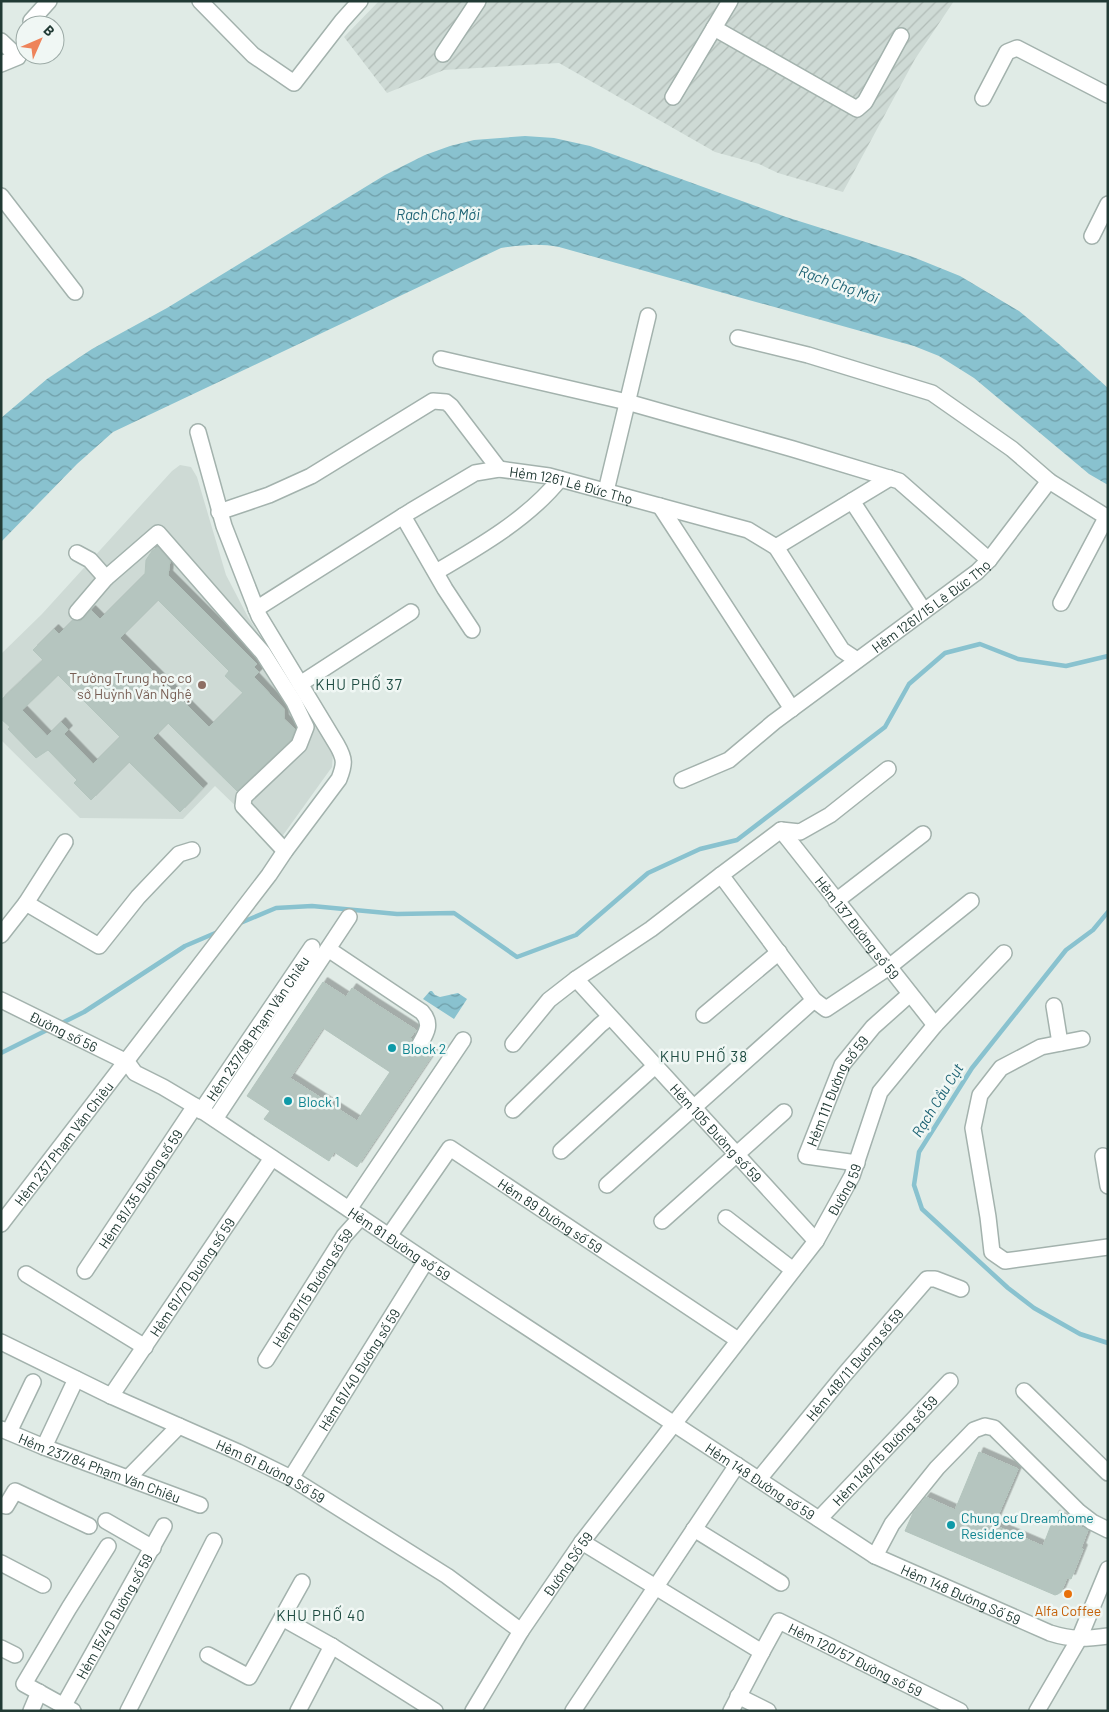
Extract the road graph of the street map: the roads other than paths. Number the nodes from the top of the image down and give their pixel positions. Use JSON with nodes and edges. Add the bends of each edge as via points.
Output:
{"nodes":[{"id":1,"x":49,"y":1,"type":"edge"},
{"id":2,"x":200,"y":1,"type":"edge"},
{"id":3,"x":360,"y":1,"type":"edge"},
{"id":4,"x":478,"y":1,"type":"edge"},
{"id":5,"x":730,"y":1,"type":"edge"},
{"id":6,"x":36,"y":15,"type":"edge"},
{"id":7,"x":714,"y":28,"type":"junction"},
{"id":8,"x":901,"y":36,"type":"dead end"},
{"id":9,"x":1,"y":41,"type":"edge"},
{"id":10,"x":443,"y":54,"type":"dead end"},
{"id":11,"x":1,"y":64,"type":"edge"},
{"id":12,"x":1108,"y":95,"type":"edge"},
{"id":13,"x":673,"y":97,"type":"dead end"},
{"id":14,"x":983,"y":98,"type":"dead end"},
{"id":15,"x":1,"y":196,"type":"edge"},
{"id":16,"x":1108,"y":204,"type":"edge"},
{"id":17,"x":1092,"y":236,"type":"dead end"},
{"id":18,"x":75,"y":292,"type":"dead end"},
{"id":19,"x":648,"y":316,"type":"dead end"},
{"id":20,"x":738,"y":338,"type":"dead end"},
{"id":21,"x":441,"y":359,"type":"dead end"},
{"id":22,"x":627,"y":402,"type":"junction"},
{"id":23,"x":198,"y":432,"type":"dead end"},
{"id":24,"x":499,"y":469,"type":"junction"},
{"id":25,"x":890,"y":478,"type":"junction"},
{"id":26,"x":560,"y":479,"type":"junction"},
{"id":27,"x":1048,"y":481,"type":"junction"},
{"id":28,"x":606,"y":491,"type":"junction"},
{"id":29,"x":852,"y":501,"type":"junction"},
{"id":30,"x":660,"y":506,"type":"junction"},
{"id":31,"x":219,"y":512,"type":"junction"},
{"id":32,"x":403,"y":516,"type":"junction"},
{"id":33,"x":1107,"y":518,"type":"edge"},
{"id":34,"x":776,"y":547,"type":"junction"},
{"id":35,"x":77,"y":553,"type":"dead end"},
{"id":36,"x":988,"y":560,"type":"junction"},
{"id":37,"x":436,"y":572,"type":"junction"},
{"id":38,"x":106,"y":578,"type":"junction"},
{"id":39,"x":1061,"y":603,"type":"dead end"},
{"id":40,"x":256,"y":609,"type":"junction"},
{"id":41,"x":924,"y":611,"type":"junction"},
{"id":42,"x":77,"y":612,"type":"dead end"},
{"id":43,"x":411,"y":612,"type":"dead end"},
{"id":44,"x":472,"y":630,"type":"dead end"},
{"id":45,"x":858,"y":660,"type":"junction"},
{"id":46,"x":300,"y":684,"type":"junction"},
{"id":47,"x":792,"y":709,"type":"junction"},
{"id":48,"x":888,"y":769,"type":"dead end"},
{"id":49,"x":682,"y":780,"type":"dead end"},
{"id":50,"x":781,"y":830,"type":"junction"},
{"id":51,"x":923,"y":834,"type":"dead end"},
{"id":52,"x":65,"y":842,"type":"dead end"},
{"id":53,"x":192,"y":850,"type":"dead end"},
{"id":54,"x":285,"y":851,"type":"junction"},
{"id":55,"x":721,"y":875,"type":"junction"},
{"id":56,"x":836,"y":900,"type":"junction"},
{"id":57,"x":972,"y":901,"type":"dead end"},
{"id":58,"x":26,"y":904,"type":"junction"},
{"id":59,"x":349,"y":917,"type":"dead end"},
{"id":60,"x":1,"y":935,"type":"edge"},
{"id":61,"x":312,"y":946,"type":"dead end"},
{"id":62,"x":328,"y":949,"type":"junction"},
{"id":63,"x":778,"y":952,"type":"junction"},
{"id":64,"x":1004,"y":953,"type":"dead end"},
{"id":65,"x":889,"y":967,"type":"junction"},
{"id":66,"x":576,"y":979,"type":"junction"},
{"id":67,"x":910,"y":994,"type":"junction"},
{"id":68,"x":1,"y":1000,"type":"edge"},
{"id":69,"x":814,"y":1000,"type":"junction"},
{"id":70,"x":1054,"y":1006,"type":"dead end"},
{"id":71,"x":704,"y":1015,"type":"dead end"},
{"id":72,"x":610,"y":1018,"type":"junction"},
{"id":73,"x":934,"y":1025,"type":"junction"},
{"id":74,"x":1082,"y":1039,"type":"dead end"},
{"id":75,"x":463,"y":1040,"type":"dead end"},
{"id":76,"x":1060,"y":1043,"type":"junction"},
{"id":77,"x":420,"y":1044,"type":"dead end"},
{"id":78,"x":513,"y":1044,"type":"dead end"},
{"id":79,"x":127,"y":1062,"type":"junction"},
{"id":80,"x":655,"y":1066,"type":"junction"},
{"id":81,"x":198,"y":1108,"type":"junction"},
{"id":82,"x":694,"y":1108,"type":"junction"},
{"id":83,"x":514,"y":1110,"type":"dead end"},
{"id":84,"x":784,"y":1112,"type":"dead end"},
{"id":85,"x":215,"y":1119,"type":"junction"},
{"id":86,"x":561,"y":1151,"type":"dead end"},
{"id":87,"x":737,"y":1155,"type":"junction"},
{"id":88,"x":272,"y":1158,"type":"junction"},
{"id":89,"x":1105,"y":1159,"type":"edge"},
{"id":90,"x":857,"y":1163,"type":"junction"},
{"id":91,"x":608,"y":1185,"type":"dead end"},
{"id":92,"x":1108,"y":1186,"type":"edge"},
{"id":93,"x":355,"y":1213,"type":"junction"},
{"id":94,"x":726,"y":1218,"type":"dead end"},
{"id":95,"x":662,"y":1221,"type":"dead end"},
{"id":96,"x":1,"y":1224,"type":"edge"},
{"id":97,"x":389,"y":1236,"type":"junction"},
{"id":98,"x":816,"y":1241,"type":"junction"},
{"id":99,"x":1108,"y":1247,"type":"edge"},
{"id":100,"x":426,"y":1261,"type":"junction"},
{"id":101,"x":793,"y":1270,"type":"junction"},
{"id":102,"x":84,"y":1271,"type":"dead end"},
{"id":103,"x":26,"y":1274,"type":"dead end"},
{"id":104,"x":961,"y":1289,"type":"dead end"},
{"id":105,"x":738,"y":1340,"type":"junction"},
{"id":106,"x":1,"y":1342,"type":"edge"},
{"id":107,"x":145,"y":1347,"type":"junction"},
{"id":108,"x":266,"y":1360,"type":"dead end"},
{"id":109,"x":76,"y":1379,"type":"junction"},
{"id":110,"x":950,"y":1381,"type":"dead end"},
{"id":111,"x":33,"y":1382,"type":"dead end"},
{"id":112,"x":1024,"y":1391,"type":"dead end"},
{"id":113,"x":111,"y":1396,"type":"junction"},
{"id":114,"x":673,"y":1424,"type":"junction"},
{"id":115,"x":179,"y":1426,"type":"junction"},
{"id":116,"x":5,"y":1430,"type":"edge"},
{"id":117,"x":44,"y":1447,"type":"junction"},
{"id":118,"x":737,"y":1465,"type":"junction"},
{"id":119,"x":1108,"y":1472,"type":"edge"},
{"id":120,"x":128,"y":1478,"type":"junction"},
{"id":121,"x":291,"y":1478,"type":"junction"},
{"id":122,"x":759,"y":1479,"type":"junction"},
{"id":123,"x":1,"y":1505,"type":"edge"},
{"id":124,"x":200,"y":1505,"type":"dead end"},
{"id":125,"x":819,"y":1519,"type":"junction"},
{"id":126,"x":106,"y":1521,"type":"dead end"},
{"id":127,"x":89,"y":1526,"type":"dead end"},
{"id":128,"x":164,"y":1526,"type":"dead end"},
{"id":129,"x":694,"y":1529,"type":"junction"},
{"id":130,"x":1108,"y":1530,"type":"edge"},
{"id":131,"x":848,"y":1539,"type":"joint"},
{"id":132,"x":214,"y":1541,"type":"dead end"},
{"id":133,"x":582,"y":1542,"type":"junction"},
{"id":134,"x":108,"y":1546,"type":"dead end"},
{"id":135,"x":153,"y":1548,"type":"junction"},
{"id":136,"x":875,"y":1556,"type":"junction"},
{"id":137,"x":1,"y":1563,"type":"edge"},
{"id":138,"x":1108,"y":1569,"type":"edge"},
{"id":139,"x":302,"y":1582,"type":"dead end"},
{"id":140,"x":781,"y":1583,"type":"dead end"},
{"id":141,"x":43,"y":1585,"type":"dead end"},
{"id":142,"x":656,"y":1587,"type":"junction"},
{"id":143,"x":282,"y":1618,"type":"junction"},
{"id":144,"x":521,"y":1631,"type":"junction"},
{"id":145,"x":1108,"y":1636,"type":"edge"},
{"id":146,"x":1079,"y":1639,"type":"junction"},
{"id":147,"x":332,"y":1646,"type":"junction"},
{"id":148,"x":1,"y":1648,"type":"edge"},
{"id":149,"x":762,"y":1652,"type":"junction"},
{"id":150,"x":208,"y":1654,"type":"dead end"},
{"id":151,"x":15,"y":1655,"type":"dead end"},
{"id":152,"x":39,"y":1692,"type":"junction"},
{"id":153,"x":738,"y":1696,"type":"junction"},
{"id":154,"x":69,"y":1708,"type":"edge"},
{"id":155,"x":133,"y":1709,"type":"edge"},
{"id":156,"x":575,"y":1710,"type":"edge"},
{"id":157,"x":31,"y":1711,"type":"edge"},
{"id":158,"x":298,"y":1711,"type":"edge"},
{"id":159,"x":435,"y":1711,"type":"edge"},
{"id":160,"x":473,"y":1711,"type":"edge"},
{"id":161,"x":730,"y":1711,"type":"edge"},
{"id":162,"x":768,"y":1711,"type":"edge"},
{"id":163,"x":960,"y":1711,"type":"edge"},
{"id":164,"x":1037,"y":1711,"type":"edge"}],
"edges":[{"from":1,"to":6,"type":"street"},
{"from":2,"to":3,"type":"street","via":[[253,55],[294,83]]},
{"from":4,"to":10,"type":"street"},
{"from":5,"to":7,"type":"street"},
{"from":7,"to":8,"type":"street","via":[[857,109],[865,102]]},
{"from":7,"to":13,"type":"street"},
{"from":9,"to":11,"type":"street","via":[[18,57]]},
{"from":12,"to":14,"type":"street","via":[[1017,48],[1007,52]]},
{"from":15,"to":18,"type":"street"},
{"from":16,"to":17,"type":"street"},
{"from":19,"to":22,"type":"street"},
{"from":20,"to":27,"type":"street","via":[[808,355],[932,394],[1012,449]]},
{"from":21,"to":22,"type":"street"},
{"from":22,"to":25,"type":"street"},
{"from":22,"to":28,"type":"street"},
{"from":23,"to":31,"type":"street","name":"Hẻm 237 Phạm Văn Chiêu"},
{"from":24,"to":26,"type":"street","name":"Hẻm 1261 Lê Đức Thọ"},
{"from":24,"to":31,"type":"street","via":[[451,406],[446,402],[433,402],[311,476]]},
{"from":24,"to":32,"type":"street","name":"Hẻm 1261 Lê Đức Thọ","via":[[475,473]]},
{"from":25,"to":29,"type":"street"},
{"from":25,"to":36,"type":"street","via":[[899,481]]},
{"from":26,"to":28,"type":"street","name":"Hẻm 1261 Lê Đức Thọ"},
{"from":26,"to":37,"type":"street","via":[[537,505],[520,518]]},
{"from":27,"to":33,"type":"street"},
{"from":27,"to":36,"type":"street","name":"Hẻm 1261/15 Lê Đức Thọ"},
{"from":28,"to":30,"type":"street","name":"Hẻm 1261 Lê Đức Thọ"},
{"from":29,"to":34,"type":"street"},
{"from":29,"to":41,"type":"street"},
{"from":30,"to":34,"type":"street","name":"Hẻm 1261 Lê Đức Thọ","via":[[748,530]]},
{"from":30,"to":47,"type":"street"},
{"from":31,"to":40,"type":"street","name":"Hẻm 237 Phạm Văn Chiêu"},
{"from":32,"to":37,"type":"street"},
{"from":32,"to":40,"type":"street","name":"Hẻm 1261 Lê Đức Thọ"},
{"from":33,"to":39,"type":"street"},
{"from":34,"to":45,"type":"street","name":"Hẻm 1261 Lê Đức Thọ","via":[[842,650]]},
{"from":35,"to":38,"type":"street","via":[[90,560]]},
{"from":36,"to":41,"type":"street","name":"Hẻm 1261/15 Lê Đức Thọ","via":[[977,572]]},
{"from":37,"to":44,"type":"street"},
{"from":38,"to":42,"type":"street"},
{"from":38,"to":54,"type":"street","via":[[158,533],[263,653],[306,726],[299,745],[244,797],[243,806]]},
{"from":40,"to":46,"type":"street","name":"Hẻm 237 Phạm Văn Chiêu"},
{"from":41,"to":45,"type":"street","name":"Hẻm 1261/15 Lê Đức Thọ"},
{"from":43,"to":46,"type":"street"},
{"from":45,"to":47,"type":"street","name":"Hẻm 1261/15 Lê Đức Thọ"},
{"from":46,"to":54,"type":"street","name":"Hẻm 237 Phạm Văn Chiêu","via":[[343,755],[344,766],[339,779]]},
{"from":47,"to":49,"type":"street","name":"Hẻm 1261/15 Lê Đức Thọ","via":[[729,760]]},
{"from":48,"to":50,"type":"street","via":[[830,815],[800,832]]},
{"from":50,"to":55,"type":"street"},
{"from":50,"to":56,"type":"street","name":"Hẻm 137 Đường số 59"},
{"from":51,"to":56,"type":"street"},
{"from":52,"to":58,"type":"street"},
{"from":53,"to":58,"type":"street","via":[[179,854],[138,897],[99,946]]},
{"from":54,"to":79,"type":"street","name":"Hẻm 237 Phạm Văn Chiêu"},
{"from":55,"to":63,"type":"street"},
{"from":55,"to":66,"type":"street","via":[[651,929]]},
{"from":56,"to":65,"type":"street","name":"Hẻm 137 Đường số 59"},
{"from":57,"to":65,"type":"street"},
{"from":58,"to":60,"type":"street"},
{"from":59,"to":62,"type":"street"},
{"from":61,"to":81,"type":"street","name":"Hẻm 237/98 Phạm Văn Chiêu"},
{"from":62,"to":77,"type":"street","via":[[422,1012],[428,1023]]},
{"from":62,"to":85,"type":"street"},
{"from":63,"to":69,"type":"street"},
{"from":63,"to":71,"type":"street"},
{"from":64,"to":73,"type":"street","name":"Đường 59"},
{"from":65,"to":67,"type":"street","name":"Hẻm 137 Đường số 59"},
{"from":65,"to":69,"type":"street","via":[[826,1009]]},
{"from":66,"to":72,"type":"street","name":"Hẻm 105 Đường số 59"},
{"from":66,"to":78,"type":"street","via":[[549,1000]]},
{"from":67,"to":73,"type":"street","name":"Hẻm 137 Đường số 59"},
{"from":67,"to":90,"type":"street","name":"Hẻm 111 Đường số 59","via":[[873,1027],[842,1065],[806,1156]]},
{"from":68,"to":79,"type":"street","name":"Đường số 56"},
{"from":69,"to":82,"type":"street"},
{"from":70,"to":76,"type":"street"},
{"from":72,"to":80,"type":"street","name":"Hẻm 105 Đường số 59"},
{"from":72,"to":83,"type":"street"},
{"from":73,"to":90,"type":"street","name":"Đường 59","via":[[880,1092]]},
{"from":74,"to":76,"type":"street"},
{"from":75,"to":93,"type":"street","name":"Hẻm 81/15 Đường số 59"},
{"from":76,"to":99,"type":"street","via":[[1041,1047],[1001,1068],[980,1094],[974,1128],[992,1252],[1005,1261]]},
{"from":79,"to":81,"type":"street","name":"Hẻm 81 Đường số 59","via":[[135,1073]]},
{"from":79,"to":96,"type":"street","name":"Hẻm 237 Phạm Văn Chiêu"},
{"from":80,"to":82,"type":"street","name":"Hẻm 105 Đường số 59"},
{"from":80,"to":86,"type":"street"},
{"from":81,"to":85,"type":"street","name":"Hẻm 81 Đường số 59"},
{"from":81,"to":102,"type":"street","name":"Hẻm 81/35 Đường số 59"},
{"from":82,"to":87,"type":"street","name":"Hẻm 105 Đường số 59"},
{"from":82,"to":91,"type":"street"},
{"from":84,"to":87,"type":"street"},
{"from":85,"to":88,"type":"street","name":"Hẻm 81 Đường số 59"},
{"from":87,"to":95,"type":"street"},
{"from":87,"to":98,"type":"street","name":"Hẻm 105 Đường số 59"},
{"from":88,"to":93,"type":"street","name":"Hẻm 81 Đường số 59"},
{"from":88,"to":107,"type":"street","name":"Hẻm 61/70 Đường số 59"},
{"from":89,"to":92,"type":"street"},
{"from":90,"to":98,"type":"street","name":"Đường 59"},
{"from":93,"to":97,"type":"street","name":"Hẻm 81 Đường số 59"},
{"from":93,"to":108,"type":"street","name":"Hẻm 81/15 Đường số 59","via":[[344,1236]]},
{"from":94,"to":101,"type":"street"},
{"from":97,"to":100,"type":"street","name":"Hẻm 81 Đường số 59"},
{"from":97,"to":105,"type":"street","name":"Hẻm 89 Đường số 59","via":[[450,1148]]},
{"from":98,"to":101,"type":"street","name":"Đường 59"},
{"from":100,"to":114,"type":"street","name":"Hẻm 81 Đường số 59"},
{"from":100,"to":121,"type":"street","name":"Hẻm 61/40 Đường số 59"},
{"from":101,"to":105,"type":"street","name":"Đường 59"},
{"from":103,"to":107,"type":"street"},
{"from":104,"to":122,"type":"street","name":"Hẻm 418/11 Đường số 59","via":[[927,1279]]},
{"from":105,"to":114,"type":"street","name":"Đường 59"},
{"from":106,"to":109,"type":"street","name":"Hẻm 61 Đường Số 59"},
{"from":107,"to":113,"type":"street","name":"Hẻm 61/70 Đường số 59"},
{"from":109,"to":113,"type":"street","name":"Hẻm 61 Đường Số 59"},
{"from":109,"to":117,"type":"street"},
{"from":110,"to":125,"type":"street","name":"Hẻm 148/15 Đường số 59"},
{"from":111,"to":116,"type":"street"},
{"from":112,"to":119,"type":"street"},
{"from":113,"to":115,"type":"street","name":"Hẻm 61 Đường Số 59"},
{"from":114,"to":118,"type":"street","name":"Hẻm 148 Đường số 59"},
{"from":114,"to":133,"type":"street","name":"Đường Số 59"},
{"from":115,"to":120,"type":"street"},
{"from":115,"to":121,"type":"street","name":"Hẻm 61 Đường Số 59"},
{"from":116,"to":117,"type":"street","name":"Hẻm 237/84 Phạm Văn Chiêu"},
{"from":117,"to":120,"type":"street","name":"Hẻm 237/84 Phạm Văn Chiêu"},
{"from":118,"to":122,"type":"street","name":"Hẻm 148 Đường số 59"},
{"from":118,"to":129,"type":"street"},
{"from":120,"to":124,"type":"street","name":"Hẻm 237/84 Phạm Văn Chiêu"},
{"from":121,"to":144,"type":"street","name":"Hẻm 61 Đường Số 59","via":[[447,1576]]},
{"from":122,"to":125,"type":"street","name":"Hẻm 148 Đường số 59"},
{"from":123,"to":127,"type":"street","via":[[6,1506],[15,1491]]},
{"from":125,"to":131,"type":"street","name":"Hẻm 148 Đường số 59"},
{"from":126,"to":135,"type":"street"},
{"from":128,"to":135,"type":"street","name":"Hẻm 15/40 Đường số 59"},
{"from":129,"to":140,"type":"street"},
{"from":129,"to":142,"type":"street"},
{"from":130,"to":136,"type":"street","via":[[1079,1512],[994,1428],[985,1426],[974,1430],[937,1468],[892,1524]]},
{"from":131,"to":136,"type":"street","name":"Hẻm 148 Đường Số 59"},
{"from":132,"to":155,"type":"street"},
{"from":133,"to":142,"type":"street"},
{"from":133,"to":144,"type":"street","name":"Đường Số 59"},
{"from":134,"to":152,"type":"street","name":"Hẻm 15/40 Đường số 59","via":[[24,1684]]},
{"from":135,"to":154,"type":"street","name":"Hẻm 15/40 Đường số 59"},
{"from":136,"to":146,"type":"street","name":"Hẻm 148 Đường Số 59","via":[[1050,1633]]},
{"from":137,"to":141,"type":"street"},
{"from":138,"to":146,"type":"street"},
{"from":139,"to":143,"type":"street"},
{"from":142,"to":149,"type":"street"},
{"from":142,"to":156,"type":"street"},
{"from":143,"to":147,"type":"street"},
{"from":143,"to":150,"type":"street","via":[[250,1677]]},
{"from":144,"to":160,"type":"street","name":"Đường Số 59"},
{"from":145,"to":146,"type":"street","name":"Hẻm 148 Đường Số 59"},
{"from":146,"to":164,"type":"street"},
{"from":147,"to":158,"type":"street"},
{"from":147,"to":159,"type":"street"},
{"from":148,"to":151,"type":"street"},
{"from":149,"to":153,"type":"street"},
{"from":149,"to":163,"type":"street","name":"Hẻm 120/57 Đường số 59","via":[[779,1621]]},
{"from":152,"to":154,"type":"street","name":"Hẻm 15/40 Đường số 59"},
{"from":152,"to":157,"type":"street"},
{"from":153,"to":161,"type":"street"},
{"from":153,"to":162,"type":"street"}]}
